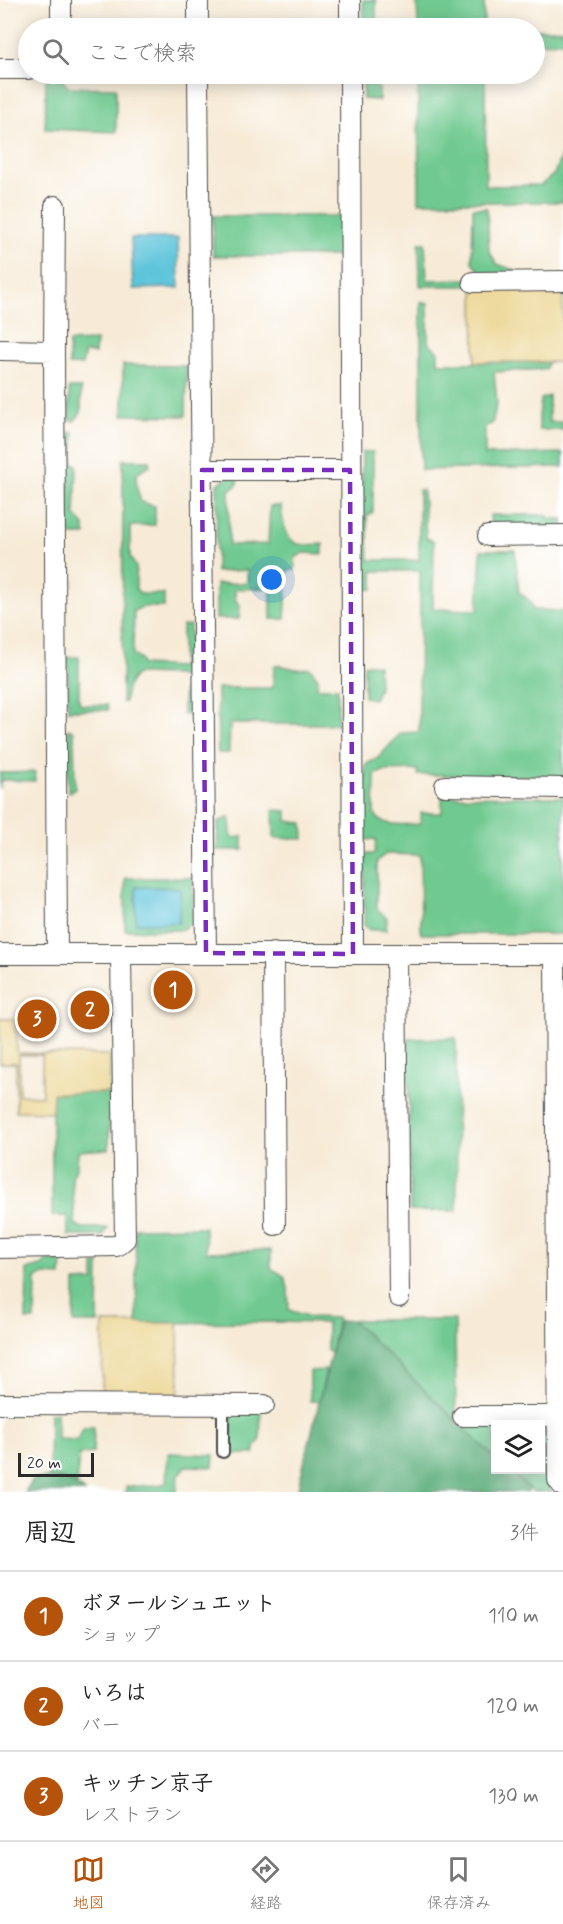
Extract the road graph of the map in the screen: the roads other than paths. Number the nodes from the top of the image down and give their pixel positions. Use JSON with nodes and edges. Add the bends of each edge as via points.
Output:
{"nodes":[{"id":1,"x":61,"y":0,"type":"edge"},
{"id":2,"x":198,"y":0,"type":"edge"},
{"id":3,"x":351,"y":0,"type":"edge"},
{"id":4,"x":61,"y":18,"type":"edge"},
{"id":5,"x":198,"y":18,"type":"edge"},
{"id":6,"x":351,"y":18,"type":"edge"},
{"id":7,"x":0,"y":69,"type":"edge"},
{"id":8,"x":18,"y":69,"type":"edge"},
{"id":9,"x":198,"y":84,"type":"edge"},
{"id":10,"x":351,"y":84,"type":"edge"},
{"id":11,"x":55,"y":206,"type":"dead end"},
{"id":12,"x":563,"y":281,"type":"edge"},
{"id":13,"x":472,"y":282,"type":"dead end"},
{"id":14,"x":0,"y":350,"type":"edge"},
{"id":15,"x":54,"y":351,"type":"junction"},
{"id":16,"x":202,"y":470,"type":"junction"},
{"id":17,"x":351,"y":470,"type":"junction"},
{"id":18,"x":563,"y":535,"type":"edge"},
{"id":19,"x":488,"y":536,"type":"dead end"},
{"id":20,"x":445,"y":786,"type":"dead end"},
{"id":21,"x":563,"y":788,"type":"edge"},
{"id":22,"x":206,"y":953,"type":"junction"},
{"id":23,"x":0,"y":954,"type":"edge"},
{"id":24,"x":57,"y":954,"type":"junction"},
{"id":25,"x":121,"y":954,"type":"junction"},
{"id":26,"x":273,"y":954,"type":"junction"},
{"id":27,"x":353,"y":954,"type":"junction"},
{"id":28,"x":396,"y":954,"type":"junction"},
{"id":29,"x":559,"y":954,"type":"edge"},
{"id":30,"x":275,"y":1225,"type":"dead end"},
{"id":31,"x":0,"y":1248,"type":"edge"},
{"id":32,"x":399,"y":1297,"type":"dead end"},
{"id":33,"x":0,"y":1404,"type":"edge"},
{"id":34,"x":224,"y":1405,"type":"junction"},
{"id":35,"x":264,"y":1406,"type":"dead end"},
{"id":36,"x":464,"y":1416,"type":"dead end"},
{"id":37,"x":557,"y":1416,"type":"junction"},
{"id":38,"x":223,"y":1452,"type":"dead end"},
{"id":39,"x":563,"y":1486,"type":"edge"}],
"edges":[{"from":1,"to":4,"type":"street"},
{"from":2,"to":5,"type":"street"},
{"from":3,"to":6,"type":"street"},
{"from":7,"to":8,"type":"street"},
{"from":9,"to":16,"type":"street"},
{"from":10,"to":17,"type":"street"},
{"from":11,"to":15,"type":"street"},
{"from":12,"to":13,"type":"street"},
{"from":14,"to":15,"type":"street"},
{"from":15,"to":24,"type":"street"},
{"from":16,"to":17,"type":"street"},
{"from":16,"to":22,"type":"street"},
{"from":17,"to":27,"type":"street"},
{"from":18,"to":19,"type":"street"},
{"from":20,"to":21,"type":"street"},
{"from":22,"to":25,"type":"street"},
{"from":22,"to":26,"type":"street"},
{"from":23,"to":24,"type":"street"},
{"from":24,"to":25,"type":"street"},
{"from":25,"to":31,"type":"street","via":[[125,1239],[117,1246]]},
{"from":26,"to":27,"type":"street"},
{"from":26,"to":30,"type":"street"},
{"from":27,"to":28,"type":"street"},
{"from":28,"to":29,"type":"street"},
{"from":28,"to":32,"type":"street"},
{"from":29,"to":37,"type":"street"},
{"from":33,"to":34,"type":"street"},
{"from":34,"to":35,"type":"street"},
{"from":34,"to":38,"type":"lane"},
{"from":36,"to":37,"type":"street"},
{"from":37,"to":39,"type":"street","via":[[558,1480]]}]}
